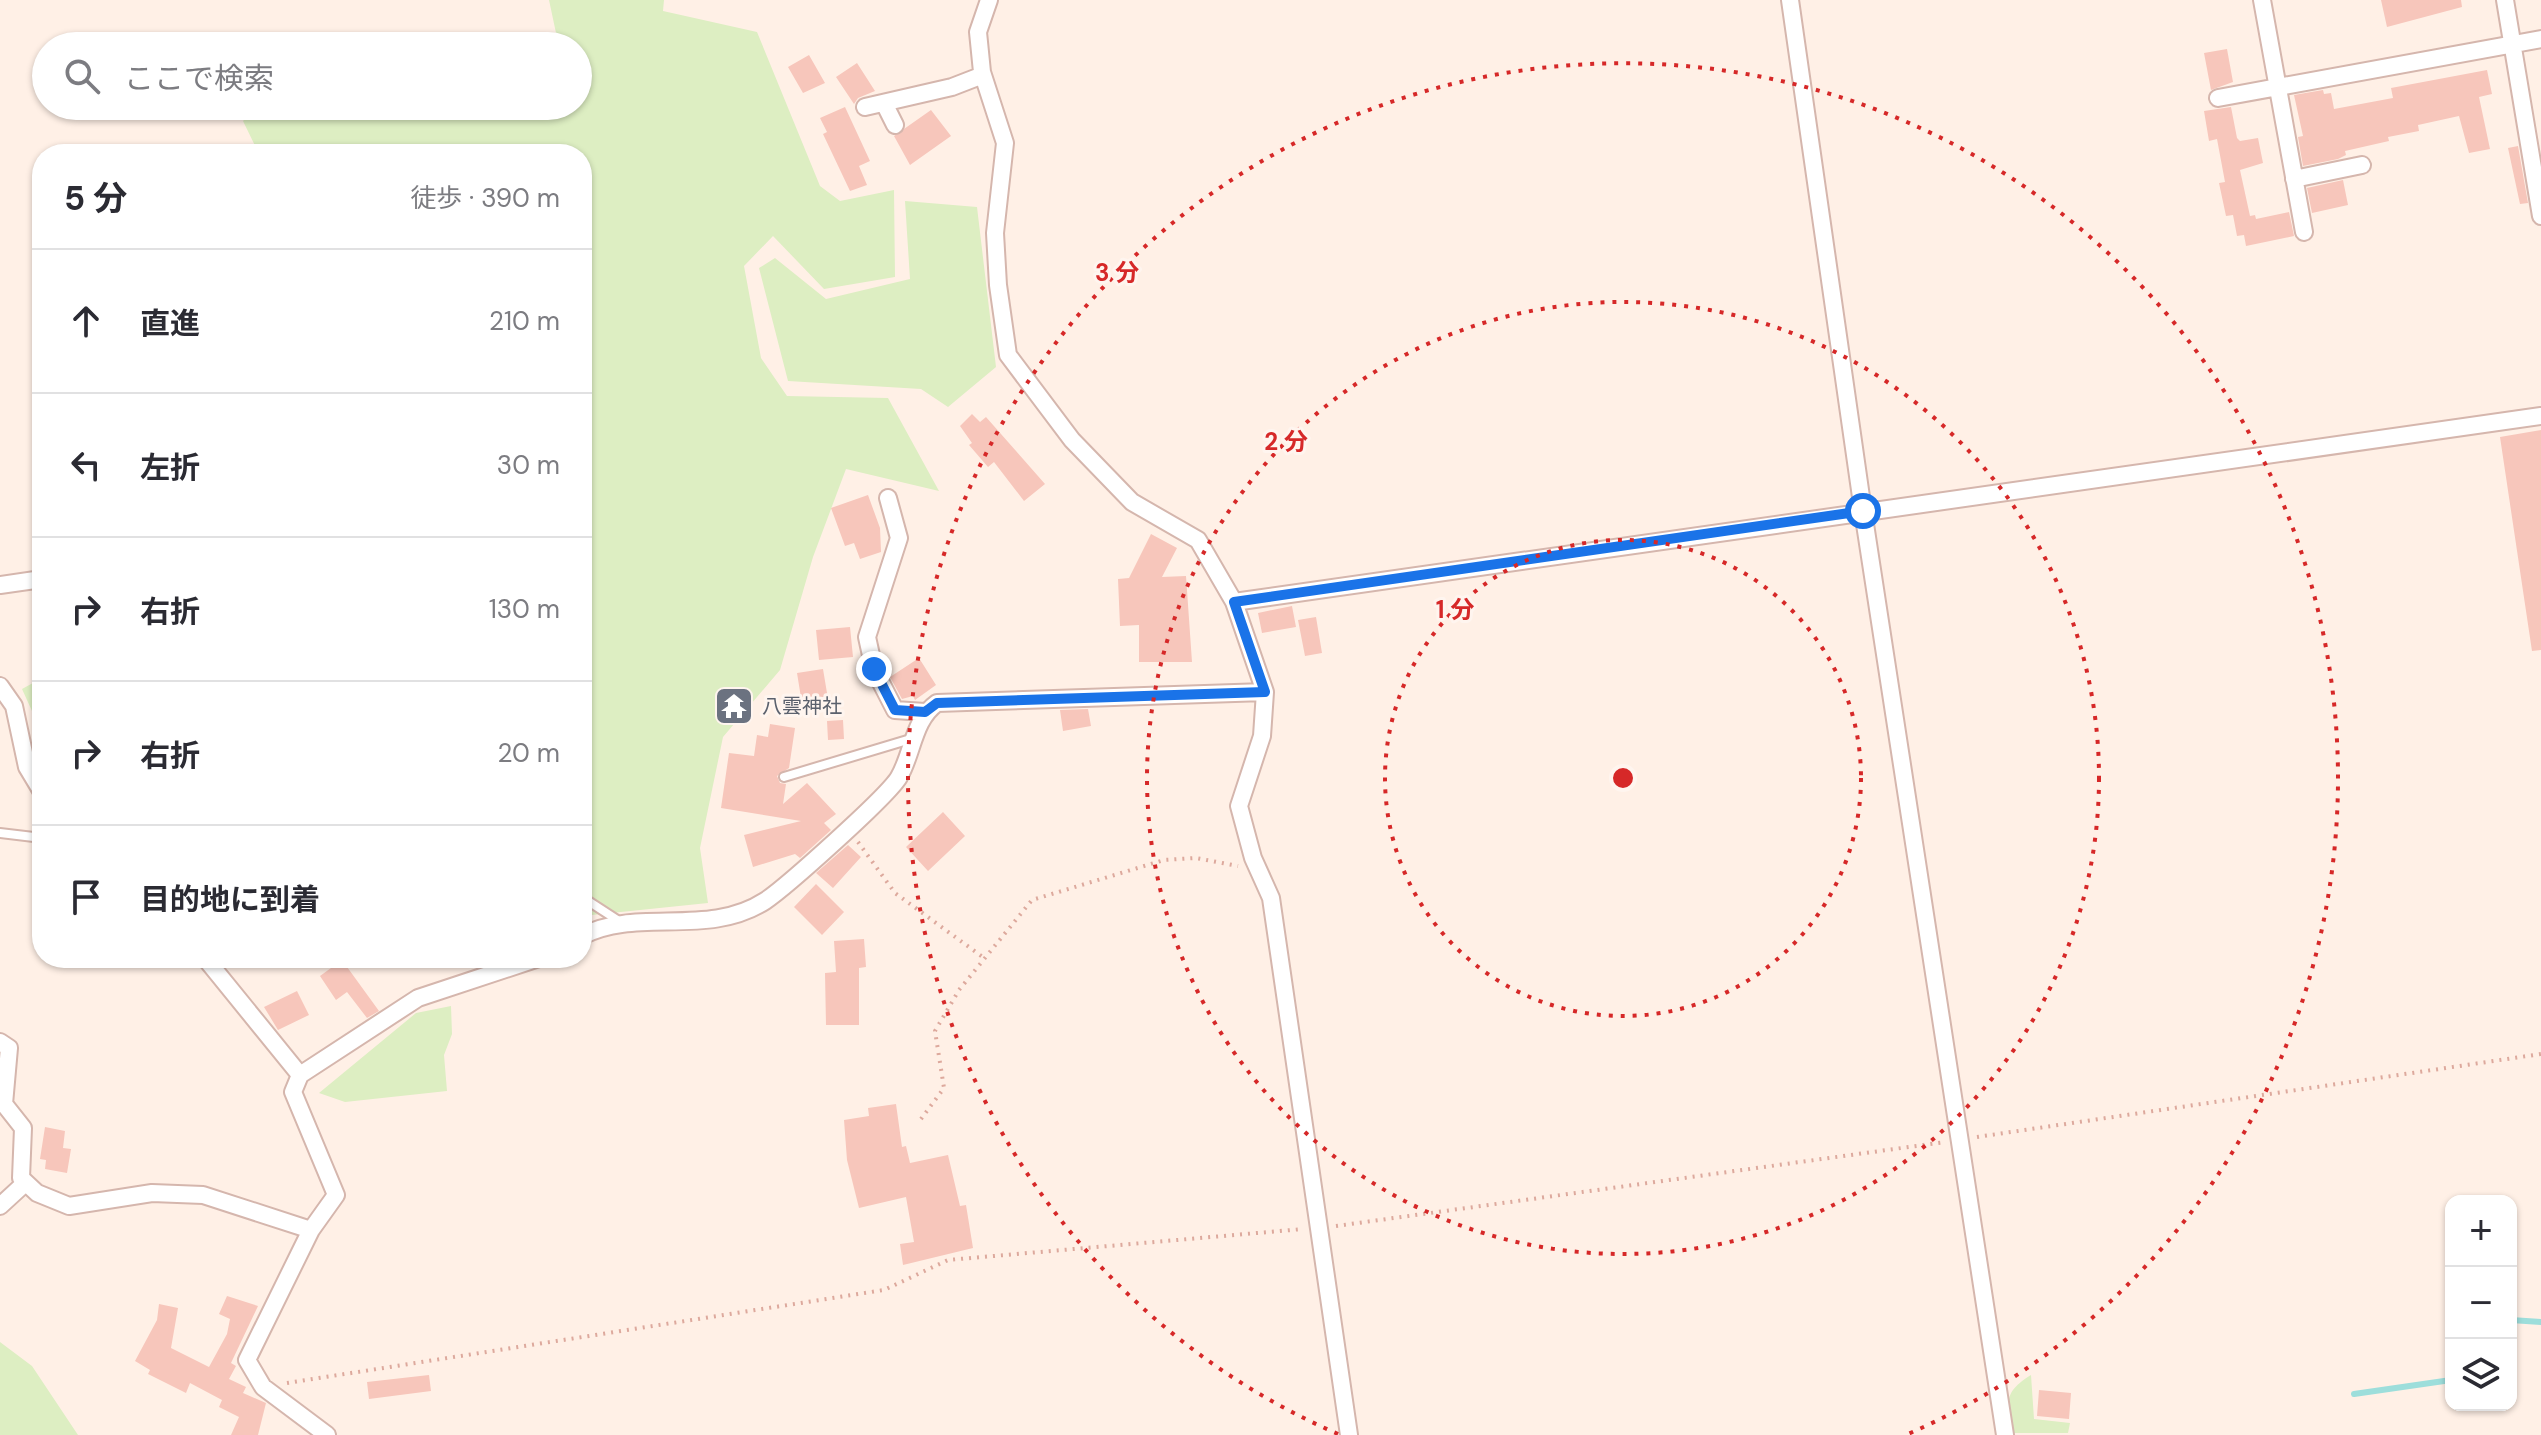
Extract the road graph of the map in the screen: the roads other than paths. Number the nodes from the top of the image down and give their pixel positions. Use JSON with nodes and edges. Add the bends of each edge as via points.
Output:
{"nodes":[{"id":1,"x":989,"y":0,"type":"edge"},
{"id":2,"x":1790,"y":0,"type":"edge"},
{"id":3,"x":2262,"y":0,"type":"edge"},
{"id":4,"x":2505,"y":0,"type":"edge"},
{"id":5,"x":2541,"y":39,"type":"edge"},
{"id":6,"x":2513,"y":44,"type":"junction"},
{"id":7,"x":983,"y":75,"type":"junction"},
{"id":8,"x":2277,"y":88,"type":"junction"},
{"id":9,"x":2218,"y":98,"type":"dead end"},
{"id":10,"x":884,"y":103,"type":"junction"},
{"id":11,"x":865,"y":107,"type":"dead end"},
{"id":12,"x":895,"y":125,"type":"dead end"},
{"id":13,"x":2362,"y":165,"type":"dead end"},
{"id":14,"x":2294,"y":179,"type":"junction"},
{"id":15,"x":2541,"y":216,"type":"edge"},
{"id":16,"x":2304,"y":232,"type":"dead end"},
{"id":17,"x":2541,"y":416,"type":"edge"},
{"id":18,"x":888,"y":498,"type":"dead end"},
{"id":19,"x":1863,"y":511,"type":"junction"},
{"id":20,"x":32,"y":580,"type":"edge"},
{"id":21,"x":0,"y":585,"type":"edge"},
{"id":22,"x":1234,"y":602,"type":"junction"},
{"id":23,"x":0,"y":686,"type":"edge"},
{"id":24,"x":1265,"y":692,"type":"junction"},
{"id":25,"x":925,"y":712,"type":"junction"},
{"id":26,"x":915,"y":738,"type":"junction"},
{"id":27,"x":32,"y":775,"type":"edge"},
{"id":28,"x":784,"y":777,"type":"dead end"},
{"id":29,"x":0,"y":833,"type":"edge"},
{"id":30,"x":32,"y":837,"type":"edge"},
{"id":31,"x":592,"y":903,"type":"edge"},
{"id":32,"x":626,"y":925,"type":"junction"},
{"id":33,"x":592,"y":934,"type":"edge"},
{"id":34,"x":213,"y":968,"type":"edge"},
{"id":35,"x":509,"y":968,"type":"edge"},
{"id":36,"x":0,"y":1042,"type":"edge"},
{"id":37,"x":300,"y":1075,"type":"junction"},
{"id":38,"x":24,"y":1184,"type":"junction"},
{"id":39,"x":0,"y":1206,"type":"edge"},
{"id":40,"x":311,"y":1230,"type":"junction"},
{"id":41,"x":327,"y":1435,"type":"edge"},
{"id":42,"x":1349,"y":1435,"type":"edge"},
{"id":43,"x":2005,"y":1435,"type":"edge"}],
"edges":[{"from":1,"to":7,"type":"street","via":[[978,32]]},
{"from":2,"to":19,"type":"street"},
{"from":3,"to":8,"type":"street"},
{"from":4,"to":6,"type":"street"},
{"from":5,"to":6,"type":"street"},
{"from":6,"to":8,"type":"street"},
{"from":6,"to":15,"type":"street"},
{"from":7,"to":10,"type":"street"},
{"from":7,"to":22,"type":"street","via":[[1005,143],[995,233],[1008,355],[1072,440],[1132,502],[1198,540]]},
{"from":8,"to":9,"type":"street"},
{"from":8,"to":14,"type":"street"},
{"from":10,"to":11,"type":"street"},
{"from":10,"to":12,"type":"street"},
{"from":13,"to":14,"type":"street"},
{"from":14,"to":16,"type":"street"},
{"from":17,"to":19,"type":"street"},
{"from":18,"to":25,"type":"street","via":[[899,538],[867,637],[874,669],[895,710]]},
{"from":19,"to":22,"type":"street"},
{"from":19,"to":43,"type":"street"},
{"from":20,"to":21,"type":"street"},
{"from":22,"to":24,"type":"street"},
{"from":23,"to":27,"type":"street","via":[[14,706]]},
{"from":24,"to":25,"type":"street","via":[[937,703]]},
{"from":24,"to":42,"type":"street","via":[[1262,736],[1239,806],[1271,898]]},
{"from":25,"to":26,"type":"street"},
{"from":26,"to":28,"type":"lane"},
{"from":26,"to":32,"type":"street","via":[[898,779],[764,901],[709,922]]},
{"from":29,"to":30,"type":"lane"},
{"from":31,"to":32,"type":"lane"},
{"from":32,"to":33,"type":"street"},
{"from":34,"to":37,"type":"street"},
{"from":35,"to":37,"type":"street","via":[[418,998]]},
{"from":36,"to":38,"type":"street","via":[[9,1048],[10,1062],[4,1104],[23,1128]]},
{"from":37,"to":40,"type":"street","via":[[293,1092],[336,1195]]},
{"from":38,"to":39,"type":"street"},
{"from":38,"to":40,"type":"street","via":[[69,1206],[152,1193],[203,1195]]},
{"from":40,"to":41,"type":"street","via":[[247,1360],[263,1387]]}]}
